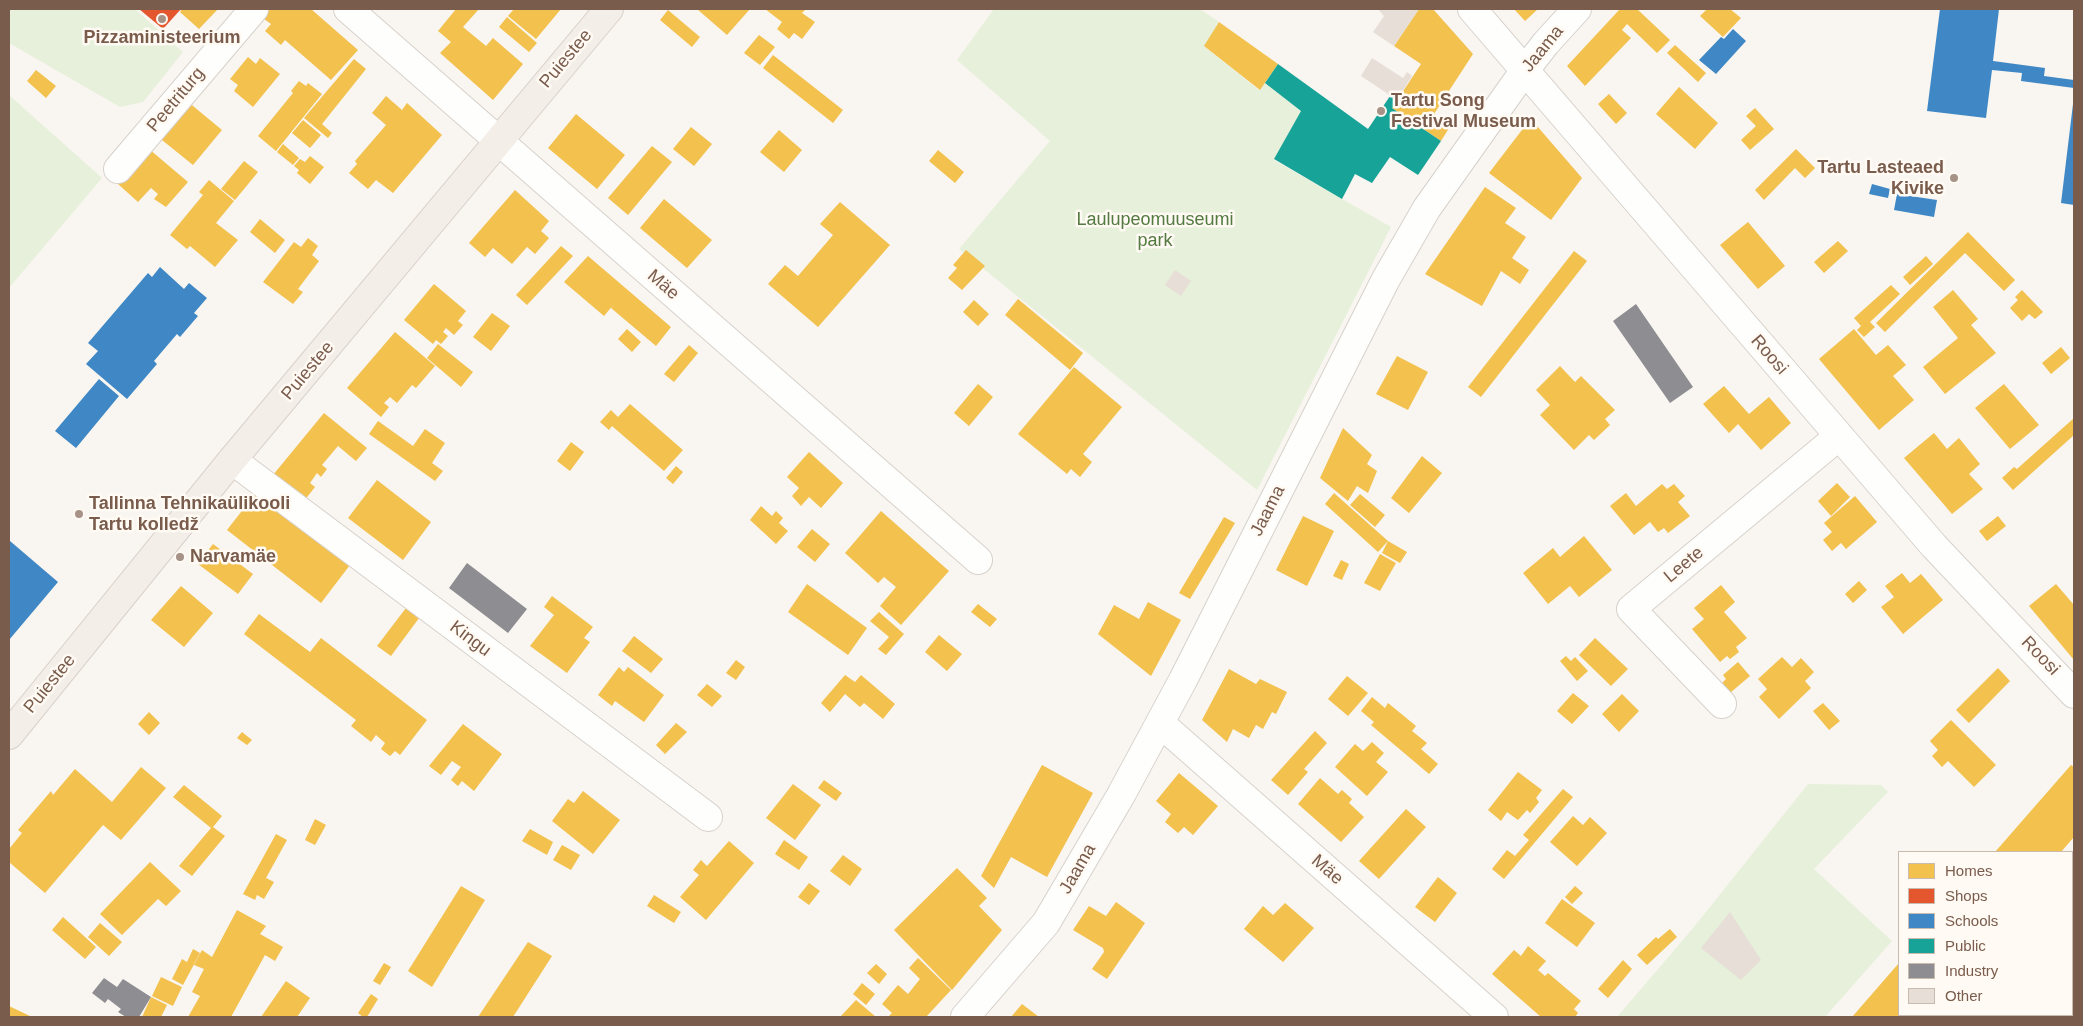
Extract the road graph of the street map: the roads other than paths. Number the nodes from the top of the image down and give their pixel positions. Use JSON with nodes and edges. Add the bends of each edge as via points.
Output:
{"nodes":[{"id":1,"x":252,"y":9,"type":"edge"},
{"id":2,"x":348,"y":9,"type":"edge"},
{"id":3,"x":609,"y":9,"type":"edge"},
{"id":4,"x":1472,"y":9,"type":"edge"},
{"id":5,"x":1577,"y":9,"type":"edge"},
{"id":6,"x":1525,"y":70,"type":"junction"},
{"id":7,"x":498,"y":140,"type":"junction"},
{"id":8,"x":118,"y":169,"type":"dead end"},
{"id":9,"x":1839,"y":436,"type":"junction"},
{"id":10,"x":232,"y":460,"type":"junction"},
{"id":11,"x":978,"y":560,"type":"dead end"},
{"id":12,"x":2074,"y":694,"type":"edge"},
{"id":13,"x":1722,"y":704,"type":"dead end"},
{"id":14,"x":1160,"y":723,"type":"junction"},
{"id":15,"x":9,"y":735,"type":"edge"},
{"id":16,"x":708,"y":817,"type":"dead end"},
{"id":17,"x":965,"y":1017,"type":"edge"},
{"id":18,"x":1494,"y":1017,"type":"edge"}],
"edges":[{"from":1,"to":8,"type":"street","name":"Peetriturg"},
{"from":2,"to":7,"type":"street","name":"Mäe"},
{"from":3,"to":7,"type":"main road","name":"Puiestee"},
{"from":4,"to":6,"type":"street","name":"Roosi"},
{"from":5,"to":6,"type":"street","name":"Jaama"},
{"from":6,"to":9,"type":"street","name":"Roosi"},
{"from":6,"to":14,"type":"street","name":"Jaama","via":[[1427,208],[1386,279]]},
{"from":7,"to":10,"type":"main road","name":"Puiestee"},
{"from":7,"to":11,"type":"street","name":"Mäe"},
{"from":9,"to":12,"type":"street","name":"Roosi","via":[[1934,546]]},
{"from":9,"to":13,"type":"street","name":"Leete","via":[[1631,609]]},
{"from":10,"to":15,"type":"main road","name":"Puiestee"},
{"from":10,"to":16,"type":"street","name":"Kingu"},
{"from":14,"to":17,"type":"street","name":"Jaama","via":[[1046,923]]},
{"from":14,"to":18,"type":"street","name":"Mäe"}]}
